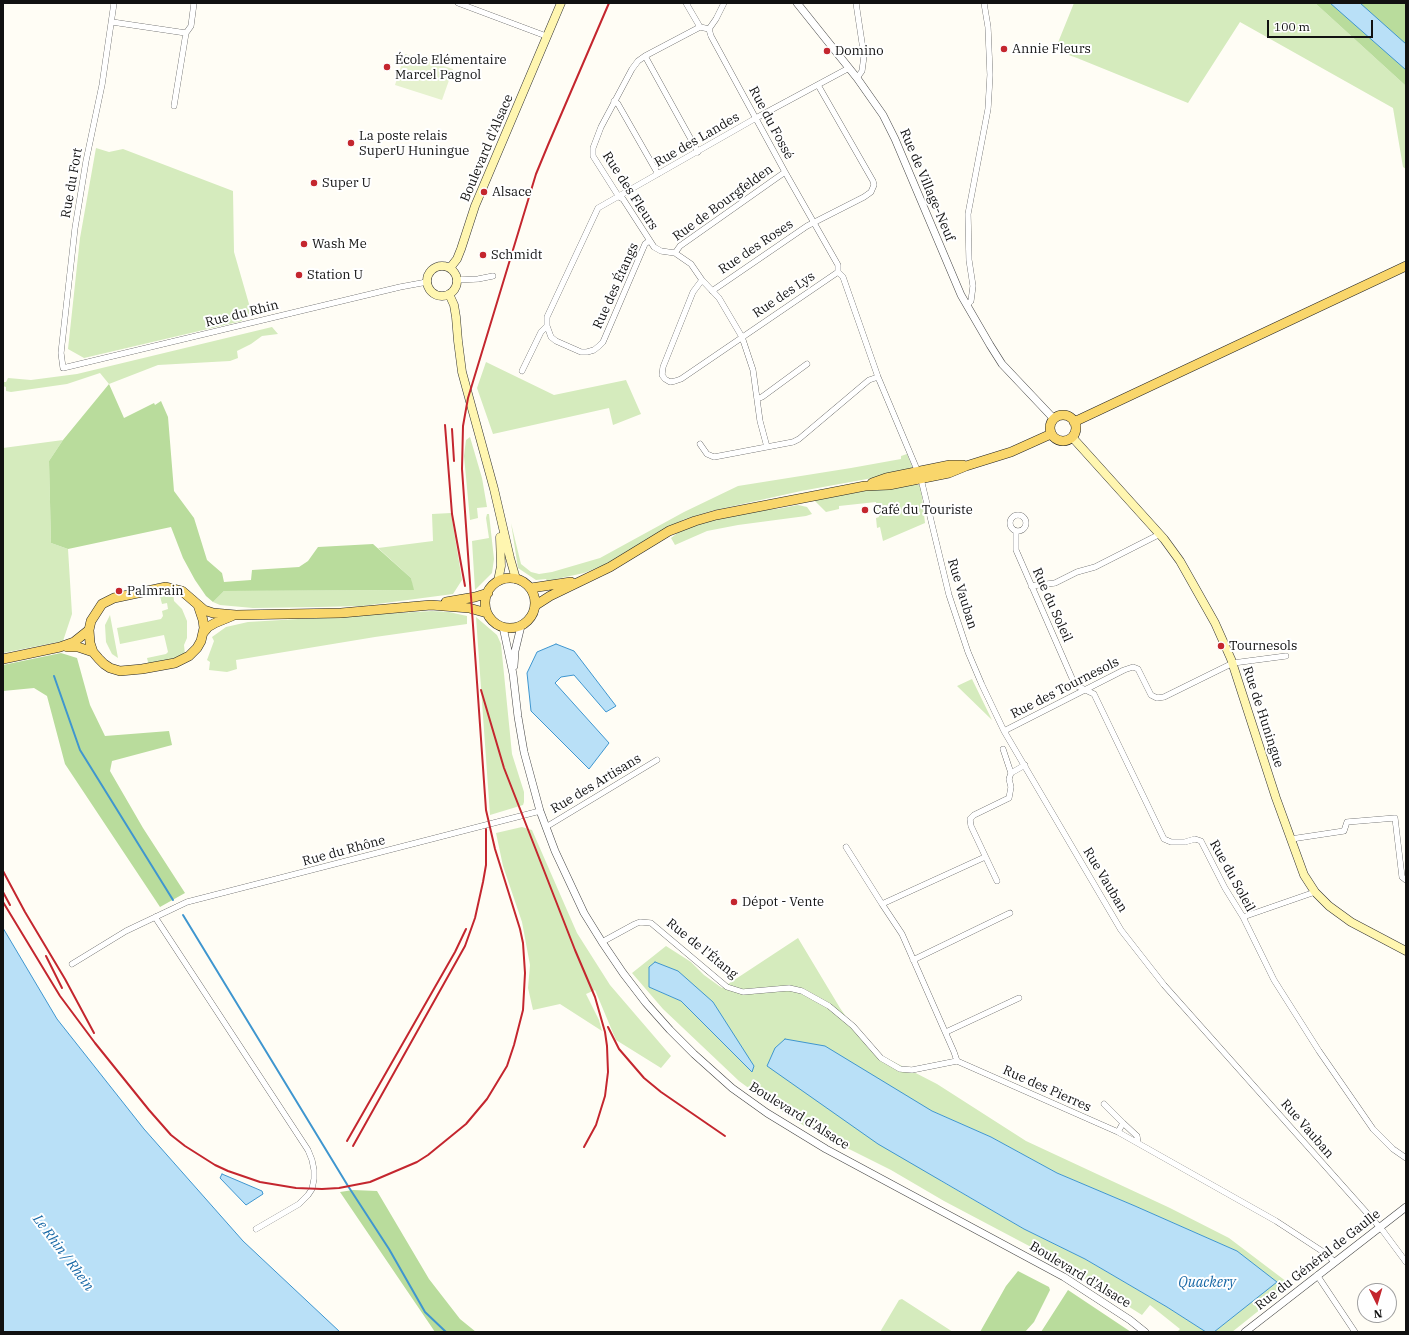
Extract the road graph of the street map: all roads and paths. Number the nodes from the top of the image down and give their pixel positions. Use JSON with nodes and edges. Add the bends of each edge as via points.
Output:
{"nodes":[{"id":1,"x":114,"y":3,"type":"edge"},
{"id":2,"x":194,"y":3,"type":"edge"},
{"id":3,"x":458,"y":3,"type":"edge"},
{"id":4,"x":561,"y":3,"type":"edge"},
{"id":5,"x":686,"y":3,"type":"edge"},
{"id":6,"x":724,"y":3,"type":"edge"},
{"id":7,"x":797,"y":3,"type":"edge"},
{"id":8,"x":856,"y":3,"type":"edge"},
{"id":9,"x":984,"y":3,"type":"edge"},
{"id":10,"x":112,"y":22,"type":"junction"},
{"id":11,"x":700,"y":26,"type":"junction"},
{"id":12,"x":709,"y":29,"type":"junction"},
{"id":13,"x":186,"y":33,"type":"junction"},
{"id":14,"x":546,"y":36,"type":"junction"},
{"id":15,"x":645,"y":56,"type":"junction"},
{"id":16,"x":849,"y":68,"type":"junction"},
{"id":17,"x":857,"y":78,"type":"junction"},
{"id":18,"x":818,"y":85,"type":"junction"},
{"id":19,"x":614,"y":101,"type":"junction"},
{"id":20,"x":174,"y":106,"type":"dead end"},
{"id":21,"x":756,"y":118,"type":"junction"},
{"id":22,"x":698,"y":152,"type":"junction"},
{"id":23,"x":785,"y":172,"type":"junction"},
{"id":24,"x":658,"y":174,"type":"junction"},
{"id":25,"x":618,"y":197,"type":"junction"},
{"id":26,"x":813,"y":223,"type":"junction"},
{"id":27,"x":649,"y":240,"type":"junction"},
{"id":28,"x":675,"y":253,"type":"junction"},
{"id":29,"x":834,"y":258,"type":"joint"},
{"id":30,"x":1406,"y":266,"type":"edge"},
{"id":31,"x":450,"y":268,"type":"junction"},
{"id":32,"x":838,"y":272,"type":"junction"},
{"id":33,"x":493,"y":276,"type":"dead end"},
{"id":34,"x":457,"y":280,"type":"junction"},
{"id":35,"x":702,"y":280,"type":"junction"},
{"id":36,"x":427,"y":282,"type":"junction"},
{"id":37,"x":712,"y":291,"type":"junction"},
{"id":38,"x":449,"y":294,"type":"junction"},
{"id":39,"x":967,"y":305,"type":"junction"},
{"id":40,"x":547,"y":326,"type":"junction"},
{"id":41,"x":742,"y":337,"type":"junction"},
{"id":42,"x":807,"y":364,"type":"dead end"},
{"id":43,"x":63,"y":368,"type":"joint"},
{"id":44,"x":522,"y":371,"type":"dead end"},
{"id":45,"x":878,"y":377,"type":"junction"},
{"id":46,"x":757,"y":399,"type":"junction"},
{"id":47,"x":1054,"y":419,"type":"junction"},
{"id":48,"x":1074,"y":422,"type":"junction"},
{"id":49,"x":1051,"y":434,"type":"junction"},
{"id":50,"x":1072,"y":437,"type":"junction"},
{"id":51,"x":700,"y":444,"type":"dead end"},
{"id":52,"x":767,"y":448,"type":"junction"},
{"id":53,"x":920,"y":475,"type":"junction"},
{"id":54,"x":499,"y":514,"type":"junction"},
{"id":55,"x":1016,"y":531,"type":"dead end"},
{"id":56,"x":1160,"y":534,"type":"junction"},
{"id":57,"x":516,"y":579,"type":"junction"},
{"id":58,"x":498,"y":581,"type":"junction"},
{"id":59,"x":582,"y":581,"type":"junction"},
{"id":60,"x":1031,"y":586,"type":"junction"},
{"id":61,"x":531,"y":588,"type":"junction"},
{"id":62,"x":488,"y":593,"type":"junction"},
{"id":63,"x":198,"y":605,"type":"junction"},
{"id":64,"x":431,"y":605,"type":"junction"},
{"id":65,"x":536,"y":605,"type":"junction"},
{"id":66,"x":487,"y":613,"type":"junction"},
{"id":67,"x":236,"y":615,"type":"junction"},
{"id":68,"x":521,"y":626,"type":"junction"},
{"id":69,"x":503,"y":627,"type":"junction"},
{"id":70,"x":89,"y":630,"type":"junction"},
{"id":71,"x":203,"y":633,"type":"junction"},
{"id":72,"x":60,"y":647,"type":"junction"},
{"id":73,"x":94,"y":652,"type":"junction"},
{"id":74,"x":1286,"y":656,"type":"dead end"},
{"id":75,"x":3,"y":659,"type":"edge"},
{"id":76,"x":1233,"y":664,"type":"junction"},
{"id":77,"x":513,"y":674,"type":"junction"},
{"id":78,"x":1084,"y":690,"type":"junction"},
{"id":79,"x":1004,"y":731,"type":"junction"},
{"id":80,"x":1004,"y":749,"type":"dead end"},
{"id":81,"x":657,"y":760,"type":"dead end"},
{"id":82,"x":1024,"y":765,"type":"junction"},
{"id":83,"x":1011,"y":773,"type":"junction"},
{"id":84,"x":540,"y":811,"type":"junction"},
{"id":85,"x":546,"y":827,"type":"junction"},
{"id":86,"x":1291,"y":839,"type":"junction"},
{"id":87,"x":846,"y":847,"type":"dead end"},
{"id":88,"x":985,"y":857,"type":"junction"},
{"id":89,"x":1406,"y":880,"type":"edge"},
{"id":90,"x":997,"y":881,"type":"dead end"},
{"id":91,"x":1315,"y":892,"type":"junction"},
{"id":92,"x":882,"y":904,"type":"junction"},
{"id":93,"x":1010,"y":913,"type":"dead end"},
{"id":94,"x":155,"y":917,"type":"junction"},
{"id":95,"x":1242,"y":917,"type":"junction"},
{"id":96,"x":602,"y":942,"type":"junction"},
{"id":97,"x":1406,"y":951,"type":"edge"},
{"id":98,"x":913,"y":960,"type":"junction"},
{"id":99,"x":72,"y":964,"type":"dead end"},
{"id":100,"x":1019,"y":998,"type":"dead end"},
{"id":101,"x":946,"y":1032,"type":"junction"},
{"id":102,"x":957,"y":1061,"type":"junction"},
{"id":103,"x":1104,"y":1104,"type":"dead end"},
{"id":104,"x":1123,"y":1123,"type":"junction"},
{"id":105,"x":1118,"y":1132,"type":"junction"},
{"id":106,"x":1138,"y":1143,"type":"junction"},
{"id":107,"x":1406,"y":1158,"type":"edge"},
{"id":108,"x":1406,"y":1207,"type":"edge"},
{"id":109,"x":1380,"y":1228,"type":"junction"},
{"id":110,"x":256,"y":1229,"type":"dead end"},
{"id":111,"x":1334,"y":1262,"type":"junction"},
{"id":112,"x":1406,"y":1262,"type":"edge"},
{"id":113,"x":1318,"y":1275,"type":"junction"},
{"id":114,"x":1145,"y":1332,"type":"edge"},
{"id":115,"x":1245,"y":1332,"type":"edge"},
{"id":116,"x":1355,"y":1332,"type":"edge"}],
"edges":[{"from":1,"to":10,"type":"street","name":"Rue du Fort"},
{"from":2,"to":13,"type":"street","via":[[191,26]]},
{"from":3,"to":14,"type":"street"},
{"from":4,"to":14,"type":"main road","name":"Boulevard d'Alsace"},
{"from":5,"to":11,"type":"street"},
{"from":6,"to":12,"type":"street"},
{"from":7,"to":16,"type":"street","name":"Rue de Village-Neuf"},
{"from":8,"to":17,"type":"street","via":[[864,56],[862,71]]},
{"from":9,"to":39,"type":"street","via":[[990,75],[988,109],[968,214],[969,260],[973,286],[971,301]]},
{"from":10,"to":13,"type":"street"},
{"from":10,"to":43,"type":"street","name":"Rue du Fort","via":[[75,228],[61,353]]},
{"from":11,"to":12,"type":"street"},
{"from":11,"to":15,"type":"street","name":"Rue des Fleurs"},
{"from":12,"to":21,"type":"street","name":"Rue du Fossé"},
{"from":13,"to":20,"type":"street"},
{"from":14,"to":31,"type":"main road","name":"Boulevard d'Alsace","via":[[475,206],[461,249]]},
{"from":15,"to":19,"type":"street","name":"Rue des Fleurs","via":[[632,69]]},
{"from":15,"to":22,"type":"street"},
{"from":16,"to":17,"type":"street","name":"Rue de Village-Neuf"},
{"from":16,"to":18,"type":"street","name":"Rue des Landes"},
{"from":17,"to":39,"type":"street","name":"Rue de Village-Neuf","via":[[883,115],[895,138]]},
{"from":18,"to":21,"type":"street","name":"Rue des Landes"},
{"from":18,"to":26,"type":"street","name":"Rue des Roses","via":[[874,185],[871,192],[864,197]]},
{"from":19,"to":24,"type":"street"},
{"from":19,"to":25,"type":"street","name":"Rue des Fleurs","via":[[601,127],[592,156]]},
{"from":21,"to":22,"type":"street","name":"Rue des Landes"},
{"from":21,"to":23,"type":"street","name":"Rue du Fossé"},
{"from":22,"to":24,"type":"street","name":"Rue des Landes"},
{"from":23,"to":26,"type":"street","name":"Rue du Fossé"},
{"from":23,"to":28,"type":"street","name":"Rue de Bourgfelden","via":[[680,246]]},
{"from":24,"to":25,"type":"street","name":"Rue des Landes"},
{"from":25,"to":27,"type":"street","name":"Rue des Fleurs","via":[[623,199]]},
{"from":25,"to":40,"type":"street","via":[[598,208],[547,317]]},
{"from":26,"to":29,"type":"street","name":"Rue du Fossé"},
{"from":26,"to":37,"type":"street","name":"Rue des Roses"},
{"from":27,"to":28,"type":"street","name":"Rue des Fleurs","via":[[661,251]]},
{"from":27,"to":40,"type":"street","name":"Rue des Étangs","via":[[599,346],[594,350],[580,352],[556,341],[551,337]]},
{"from":28,"to":35,"type":"street","name":"Rue des Fleurs","via":[[691,264]]},
{"from":29,"to":32,"type":"street","name":"Rue Vauban"},
{"from":30,"to":48,"type":"main road"},
{"from":31,"to":34,"type":"main road"},
{"from":31,"to":36,"type":"main road","via":[[434,268],[428,274]]},
{"from":32,"to":41,"type":"street","name":"Rue des Lys"},
{"from":32,"to":45,"type":"street","name":"Rue Vauban"},
{"from":33,"to":34,"type":"street"},
{"from":34,"to":38,"type":"main road","via":[[455,288]]},
{"from":35,"to":37,"type":"street","name":"Rue des Fleurs"},
{"from":35,"to":41,"type":"street","name":"Rue des Lys","via":[[693,292],[662,367],[662,375],[670,382],[681,379]]},
{"from":36,"to":38,"type":"main road","via":[[434,294]]},
{"from":36,"to":43,"type":"street","name":"Rue du Rhin"},
{"from":37,"to":41,"type":"street","name":"Rue des Fleurs","via":[[719,298]]},
{"from":38,"to":54,"type":"main road","via":[[454,305],[462,372]]},
{"from":39,"to":47,"type":"street","via":[[1002,364]]},
{"from":40,"to":44,"type":"street","via":[[541,332]]},
{"from":41,"to":46,"type":"street","name":"Rue des Fleurs","via":[[753,370]]},
{"from":42,"to":46,"type":"street"},
{"from":45,"to":52,"type":"street","via":[[869,380],[799,439]]},
{"from":45,"to":53,"type":"street","name":"Rue Vauban"},
{"from":46,"to":52,"type":"street","name":"Rue des Fleurs"},
{"from":47,"to":48,"type":"main road","via":[[1063,416]]},
{"from":47,"to":49,"type":"main road","via":[[1050,426]]},
{"from":48,"to":50,"type":"main road","via":[[1076,430]]},
{"from":49,"to":50,"type":"main road","via":[[1061,441]]},
{"from":49,"to":53,"type":"main road","via":[[1010,452],[966,466],[950,465]]},
{"from":50,"to":56,"type":"main road","name":"Rue de Huningue"},
{"from":51,"to":52,"type":"street","via":[[707,454],[714,457]]},
{"from":53,"to":59,"type":"main road","via":[[886,478],[865,486],[695,521],[670,531]]},
{"from":53,"to":79,"type":"street","name":"Rue Vauban","via":[[949,595],[968,652]]},
{"from":54,"to":57,"type":"main road"},
{"from":54,"to":58,"type":"main road","via":[[501,566]]},
{"from":55,"to":60,"type":"street","name":"Rue du Soleil","via":[[1016,550]]},
{"from":56,"to":60,"type":"street","via":[[1095,568],[1077,572],[1055,583]]},
{"from":56,"to":76,"type":"main road","name":"Rue de Huningue","via":[[1196,589],[1221,634]]},
{"from":57,"to":58,"type":"main road"},
{"from":57,"to":61,"type":"main road"},
{"from":58,"to":62,"type":"main road"},
{"from":59,"to":61,"type":"main road"},
{"from":59,"to":65,"type":"main road"},
{"from":60,"to":78,"type":"street","name":"Rue du Soleil","via":[[1075,685]]},
{"from":61,"to":65,"type":"main road"},
{"from":62,"to":64,"type":"main road"},
{"from":62,"to":66,"type":"main road","via":[[485,603]]},
{"from":63,"to":67,"type":"main road","via":[[213,613]]},
{"from":63,"to":70,"type":"main road","via":[[182,591],[166,587],[155,588],[114,598],[102,604],[91,621]]},
{"from":63,"to":71,"type":"main road","via":[[203,620]]},
{"from":64,"to":66,"type":"main road","via":[[469,608]]},
{"from":64,"to":67,"type":"main road","via":[[340,613]]},
{"from":65,"to":68,"type":"main road","via":[[532,617]]},
{"from":66,"to":69,"type":"main road","via":[[494,622]]},
{"from":67,"to":71,"type":"main road","via":[[215,623]]},
{"from":68,"to":69,"type":"main road"},
{"from":68,"to":77,"type":"street","name":"Boulevard d'Alsace"},
{"from":69,"to":77,"type":"street","name":"Boulevard d'Alsace"},
{"from":70,"to":72,"type":"main road","via":[[74,642]]},
{"from":70,"to":73,"type":"main road"},
{"from":71,"to":73,"type":"main road","via":[[197,648],[189,656],[175,663],[142,669],[120,672],[98,660]]},
{"from":72,"to":73,"type":"main road","via":[[78,647]]},
{"from":72,"to":75,"type":"main road"},
{"from":74,"to":76,"type":"street"},
{"from":76,"to":78,"type":"street","name":"Rue des Tournesols","via":[[1164,697],[1157,698],[1151,695],[1138,669],[1133,667]]},
{"from":76,"to":86,"type":"main road","name":"Rue de Huningue"},
{"from":77,"to":84,"type":"street","name":"Boulevard d'Alsace","via":[[524,752]]},
{"from":78,"to":79,"type":"street","name":"Rue des Tournesols"},
{"from":78,"to":95,"type":"street","name":"Rue du Soleil","via":[[1094,694],[1164,839],[1170,842],[1195,839],[1200,841]]},
{"from":79,"to":82,"type":"street","name":"Rue Vauban"},
{"from":80,"to":83,"type":"street"},
{"from":81,"to":85,"type":"street","name":"Rue des Artisans"},
{"from":82,"to":83,"type":"street"},
{"from":82,"to":109,"type":"street","name":"Rue Vauban","via":[[1121,930],[1164,985]]},
{"from":83,"to":88,"type":"street","via":[[1009,798],[970,819]]},
{"from":84,"to":85,"type":"street","name":"Boulevard d'Alsace"},
{"from":84,"to":94,"type":"street","name":"Rue du Rhône","via":[[187,902]]},
{"from":85,"to":96,"type":"street","name":"Boulevard d'Alsace","via":[[584,913]]},
{"from":86,"to":89,"type":"street","via":[[1344,831],[1347,822],[1395,818],[1402,877]]},
{"from":86,"to":91,"type":"main road","name":"Rue de Huningue","via":[[1304,875]]},
{"from":87,"to":92,"type":"street"},
{"from":88,"to":90,"type":"street"},
{"from":88,"to":92,"type":"street"},
{"from":91,"to":95,"type":"street"},
{"from":91,"to":97,"type":"main road","name":"Rue de Huningue","via":[[1351,922]]},
{"from":92,"to":98,"type":"street","via":[[902,934]]},
{"from":93,"to":98,"type":"street"},
{"from":94,"to":99,"type":"street","name":"Rue du Rhône","via":[[126,931]]},
{"from":94,"to":110,"type":"street","via":[[308,1150],[312,1160],[314,1179],[308,1195],[299,1204]]},
{"from":95,"to":107,"type":"street","name":"Rue du Soleil","via":[[1274,980],[1319,1052],[1373,1129]]},
{"from":96,"to":102,"type":"street","name":"Rue de l'Étang","via":[[640,922],[651,923],[726,987],[743,992],[789,988],[802,991],[829,1006],[853,1026],[881,1058],[900,1069],[912,1070]]},
{"from":96,"to":114,"type":"street","name":"Boulevard d'Alsace","via":[[646,1003],[670,1030],[732,1088],[761,1109],[826,1149],[1064,1277]]},
{"from":98,"to":101,"type":"street"},
{"from":100,"to":101,"type":"street"},
{"from":101,"to":102,"type":"street"},
{"from":102,"to":105,"type":"street","name":"Rue des Pierres"},
{"from":103,"to":104,"type":"street"},
{"from":104,"to":105,"type":"street"},
{"from":104,"to":106,"type":"street","via":[[1137,1136]]},
{"from":105,"to":106,"type":"street","name":"Rue des Pierres"},
{"from":106,"to":111,"type":"street","name":"Rue des Pierres","via":[[1276,1221],[1328,1255]]},
{"from":108,"to":109,"type":"street","name":"Rue du Général de Gaulle"},
{"from":109,"to":111,"type":"street","name":"Rue du Général de Gaulle"},
{"from":109,"to":112,"type":"street","name":"Rue Vauban"},
{"from":111,"to":113,"type":"street","name":"Rue du Général de Gaulle"},
{"from":113,"to":115,"type":"street","name":"Rue du Général de Gaulle"},
{"from":113,"to":116,"type":"street"}]}
